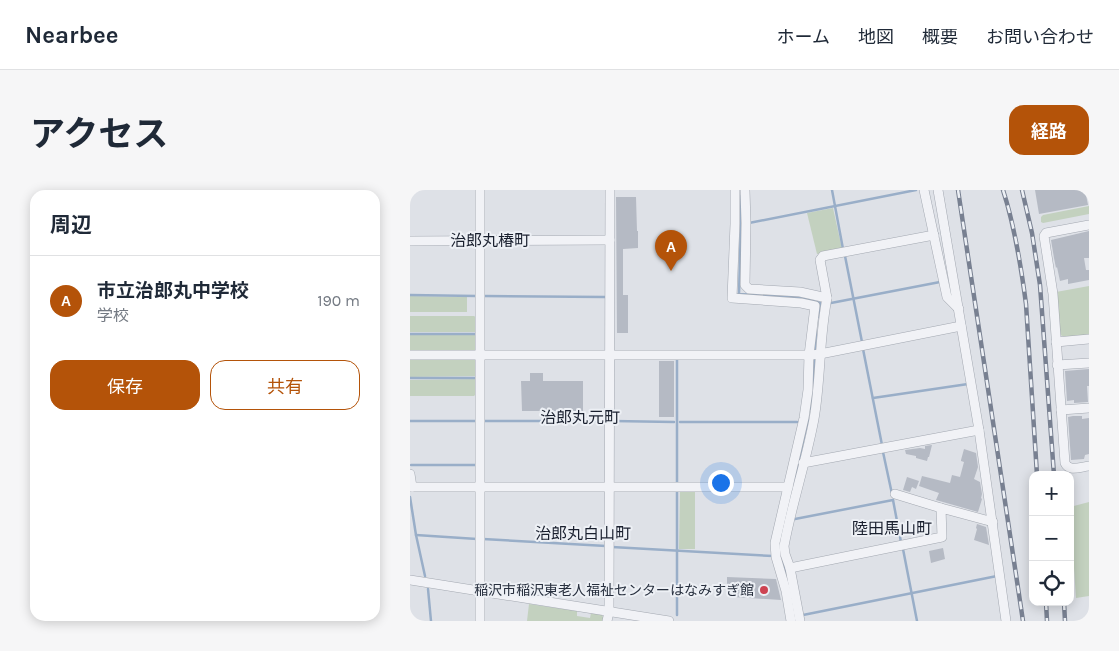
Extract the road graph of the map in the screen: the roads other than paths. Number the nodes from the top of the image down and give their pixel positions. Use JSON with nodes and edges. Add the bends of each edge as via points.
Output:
{"nodes":[{"id":1,"x":480,"y":190,"type":"edge"},
{"id":2,"x":610,"y":190,"type":"edge"},
{"id":3,"x":735,"y":190,"type":"edge"},
{"id":4,"x":746,"y":190,"type":"edge"},
{"id":5,"x":924,"y":190,"type":"edge"},
{"id":6,"x":938,"y":190,"type":"edge"},
{"id":7,"x":1089,"y":224,"type":"edge"},
{"id":8,"x":934,"y":235,"type":"junction"},
{"id":9,"x":480,"y":240,"type":"junction"},
{"id":10,"x":610,"y":240,"type":"junction"},
{"id":11,"x":410,"y":241,"type":"edge"},
{"id":12,"x":827,"y":298,"type":"junction"},
{"id":13,"x":959,"y":309,"type":"junction"},
{"id":14,"x":961,"y":326,"type":"junction"},
{"id":15,"x":1089,"y":339,"type":"edge"},
{"id":16,"x":1056,"y":342,"type":"junction"},
{"id":17,"x":410,"y":355,"type":"edge"},
{"id":18,"x":480,"y":355,"type":"junction"},
{"id":19,"x":610,"y":355,"type":"junction"},
{"id":20,"x":814,"y":355,"type":"junction"},
{"id":21,"x":1089,"y":363,"type":"edge"},
{"id":22,"x":1057,"y":365,"type":"junction"},
{"id":23,"x":1089,"y":408,"type":"edge"},
{"id":24,"x":1061,"y":410,"type":"junction"},
{"id":25,"x":979,"y":430,"type":"junction"},
{"id":26,"x":803,"y":464,"type":"junction"},
{"id":27,"x":1089,"y":466,"type":"edge"},
{"id":28,"x":410,"y":474,"type":"edge"},
{"id":29,"x":411,"y":487,"type":"edge"},
{"id":30,"x":480,"y":487,"type":"junction"},
{"id":31,"x":610,"y":487,"type":"junction"},
{"id":32,"x":788,"y":487,"type":"junction"},
{"id":33,"x":895,"y":494,"type":"dead end"},
{"id":34,"x":941,"y":508,"type":"junction"},
{"id":35,"x":992,"y":522,"type":"junction"},
{"id":36,"x":790,"y":568,"type":"junction"},
{"id":37,"x":410,"y":580,"type":"edge"},
{"id":38,"x":480,"y":591,"type":"junction"},
{"id":39,"x":608,"y":616,"type":"edge"},
{"id":40,"x":480,"y":621,"type":"edge"},
{"id":41,"x":668,"y":621,"type":"edge"},
{"id":42,"x":791,"y":621,"type":"edge"},
{"id":43,"x":800,"y":621,"type":"edge"},
{"id":44,"x":1006,"y":621,"type":"edge"}],
"edges":[{"from":1,"to":9,"type":"street"},
{"from":2,"to":10,"type":"street"},
{"from":3,"to":20,"type":"street","via":[[732,298],[801,302],[815,306]]},
{"from":4,"to":12,"type":"street","via":[[745,285],[749,289],[800,292]]},
{"from":5,"to":8,"type":"street"},
{"from":6,"to":13,"type":"street"},
{"from":7,"to":16,"type":"street","via":[[1044,236]]},
{"from":8,"to":12,"type":"street","via":[[823,256],[820,260]]},
{"from":8,"to":13,"type":"street","via":[[947,297]]},
{"from":9,"to":10,"type":"street"},
{"from":9,"to":11,"type":"street"},
{"from":9,"to":18,"type":"street"},
{"from":10,"to":19,"type":"street"},
{"from":12,"to":20,"type":"street"},
{"from":13,"to":14,"type":"street"},
{"from":14,"to":20,"type":"street"},
{"from":14,"to":25,"type":"street"},
{"from":15,"to":16,"type":"street"},
{"from":16,"to":22,"type":"street"},
{"from":17,"to":18,"type":"street"},
{"from":18,"to":19,"type":"street"},
{"from":18,"to":30,"type":"street"},
{"from":19,"to":20,"type":"street"},
{"from":19,"to":31,"type":"street"},
{"from":20,"to":26,"type":"street","via":[[818,393]]},
{"from":20,"to":32,"type":"street"},
{"from":21,"to":22,"type":"street"},
{"from":22,"to":24,"type":"street"},
{"from":23,"to":24,"type":"street"},
{"from":24,"to":27,"type":"street","via":[[1065,463],[1072,469]]},
{"from":25,"to":26,"type":"street"},
{"from":25,"to":35,"type":"street"},
{"from":26,"to":36,"type":"street","via":[[784,546]]},
{"from":28,"to":29,"type":"street"},
{"from":29,"to":30,"type":"street"},
{"from":30,"to":31,"type":"street"},
{"from":30,"to":38,"type":"street"},
{"from":31,"to":32,"type":"street"},
{"from":31,"to":39,"type":"street"},
{"from":32,"to":42,"type":"street","via":[[775,543]]},
{"from":33,"to":34,"type":"street"},
{"from":34,"to":35,"type":"street"},
{"from":34,"to":36,"type":"street","via":[[942,537]]},
{"from":35,"to":44,"type":"street"},
{"from":36,"to":43,"type":"street"},
{"from":37,"to":38,"type":"street"},
{"from":38,"to":39,"type":"street"},
{"from":38,"to":40,"type":"street"},
{"from":39,"to":41,"type":"street"}]}
